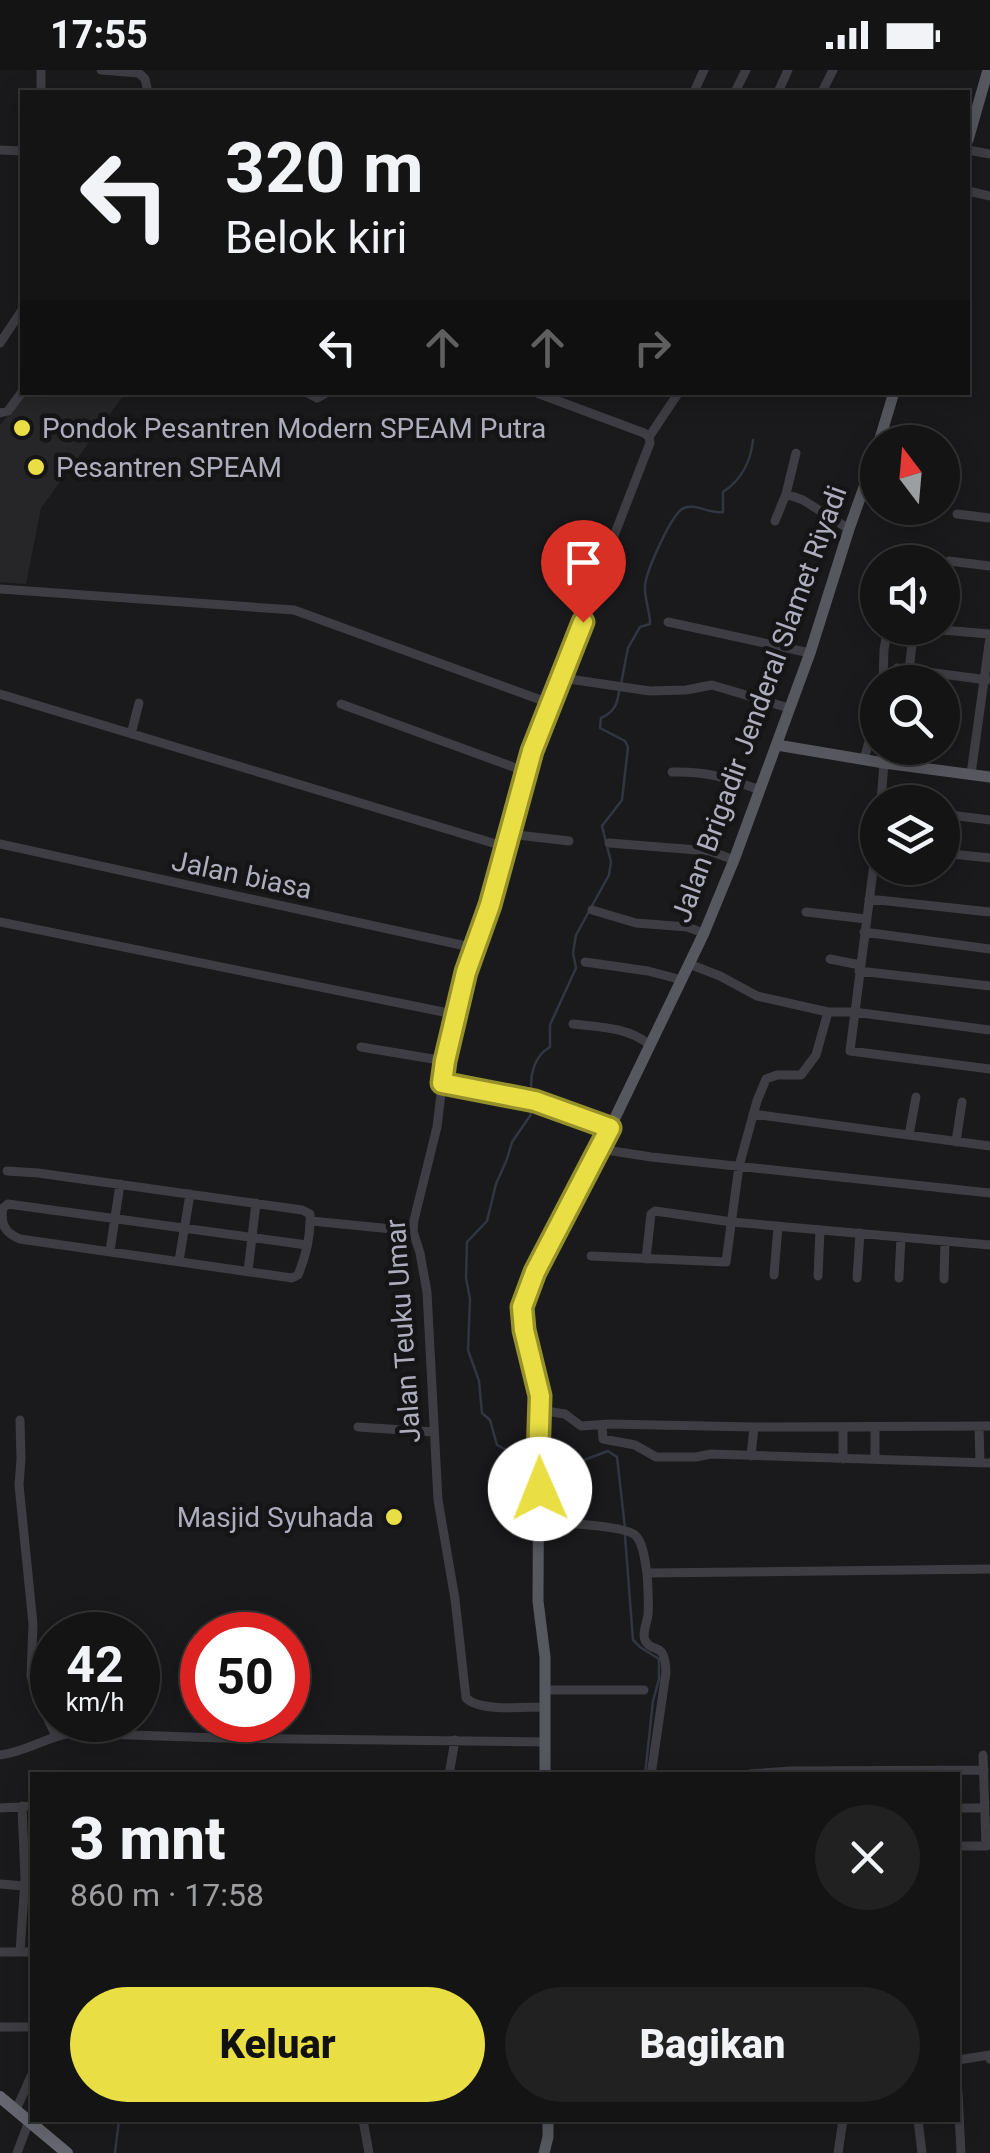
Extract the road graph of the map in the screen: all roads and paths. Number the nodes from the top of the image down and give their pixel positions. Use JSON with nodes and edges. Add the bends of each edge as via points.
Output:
{"nodes":[{"id":1,"x":102,"y":70,"type":"edge"},
{"id":2,"x":988,"y":70,"type":"edge"},
{"id":3,"x":148,"y":90,"type":"edge"},
{"id":4,"x":970,"y":133,"type":"edge"},
{"id":5,"x":20,"y":313,"type":"edge"},
{"id":6,"x":0,"y":344,"type":"edge"},
{"id":7,"x":20,"y":395,"type":"edge"},
{"id":8,"x":542,"y":395,"type":"edge"},
{"id":9,"x":677,"y":395,"type":"edge"},
{"id":10,"x":893,"y":395,"type":"edge"},
{"id":11,"x":0,"y":413,"type":"edge"},
{"id":12,"x":884,"y":425,"type":"edge"},
{"id":13,"x":649,"y":437,"type":"junction"},
{"id":14,"x":796,"y":453,"type":"dead end"},
{"id":15,"x":786,"y":494,"type":"junction"},
{"id":16,"x":860,"y":495,"type":"edge"},
{"id":17,"x":960,"y":514,"type":"edge"},
{"id":18,"x":990,"y":518,"type":"edge"},
{"id":19,"x":775,"y":521,"type":"dead end"},
{"id":20,"x":848,"y":529,"type":"junction"},
{"id":21,"x":960,"y":562,"type":"edge"},
{"id":22,"x":990,"y":566,"type":"edge"},
{"id":23,"x":0,"y":589,"type":"edge"},
{"id":24,"x":668,"y":622,"type":"dead end"},
{"id":25,"x":960,"y":633,"type":"edge"},
{"id":26,"x":990,"y":636,"type":"edge"},
{"id":27,"x":810,"y":653,"type":"junction"},
{"id":28,"x":960,"y":676,"type":"edge"},
{"id":29,"x":562,"y":678,"type":"junction"},
{"id":30,"x":987,"y":680,"type":"edge"},
{"id":31,"x":0,"y":694,"type":"edge"},
{"id":32,"x":139,"y":704,"type":"dead end"},
{"id":33,"x":342,"y":704,"type":"dead end"},
{"id":34,"x":552,"y":704,"type":"junction"},
{"id":35,"x":789,"y":708,"type":"junction"},
{"id":36,"x":132,"y":734,"type":"junction"},
{"id":37,"x":777,"y":744,"type":"junction"},
{"id":38,"x":860,"y":758,"type":"edge"},
{"id":39,"x":900,"y":765,"type":"edge"},
{"id":40,"x":527,"y":772,"type":"junction"},
{"id":41,"x":672,"y":772,"type":"dead end"},
{"id":42,"x":970,"y":774,"type":"junction"},
{"id":43,"x":990,"y":777,"type":"edge"},
{"id":44,"x":760,"y":790,"type":"junction"},
{"id":45,"x":960,"y":816,"type":"edge"},
{"id":46,"x":990,"y":820,"type":"edge"},
{"id":47,"x":510,"y":834,"type":"junction"},
{"id":48,"x":569,"y":841,"type":"dead end"},
{"id":49,"x":0,"y":844,"type":"edge"},
{"id":50,"x":609,"y":844,"type":"dead end"},
{"id":51,"x":506,"y":847,"type":"junction"},
{"id":52,"x":960,"y":855,"type":"edge"},
{"id":53,"x":990,"y":858,"type":"edge"},
{"id":54,"x":734,"y":860,"type":"junction"},
{"id":55,"x":870,"y":885,"type":"edge"},
{"id":56,"x":868,"y":899,"type":"junction"},
{"id":57,"x":592,"y":910,"type":"dead end"},
{"id":58,"x":806,"y":912,"type":"dead end"},
{"id":59,"x":990,"y":912,"type":"edge"},
{"id":60,"x":866,"y":919,"type":"junction"},
{"id":61,"x":0,"y":922,"type":"edge"},
{"id":62,"x":864,"y":932,"type":"junction"},
{"id":63,"x":704,"y":933,"type":"junction"},
{"id":64,"x":475,"y":948,"type":"junction"},
{"id":65,"x":990,"y":949,"type":"edge"},
{"id":66,"x":830,"y":958,"type":"dead end"},
{"id":67,"x":586,"y":962,"type":"dead end"},
{"id":68,"x":689,"y":964,"type":"junction"},
{"id":69,"x":860,"y":968,"type":"junction"},
{"id":70,"x":682,"y":980,"type":"junction"},
{"id":71,"x":990,"y":986,"type":"edge"},
{"id":72,"x":828,"y":1012,"type":"junction"},
{"id":73,"x":854,"y":1012,"type":"junction"},
{"id":74,"x":458,"y":1015,"type":"junction"},
{"id":75,"x":573,"y":1024,"type":"dead end"},
{"id":76,"x":990,"y":1030,"type":"edge"},
{"id":77,"x":650,"y":1045,"type":"junction"},
{"id":78,"x":361,"y":1047,"type":"dead end"},
{"id":79,"x":445,"y":1061,"type":"junction"},
{"id":80,"x":990,"y":1069,"type":"edge"},
{"id":81,"x":442,"y":1083,"type":"junction"},
{"id":82,"x":916,"y":1097,"type":"dead end"},
{"id":83,"x":962,"y":1102,"type":"dead end"},
{"id":84,"x":754,"y":1114,"type":"junction"},
{"id":85,"x":610,"y":1128,"type":"junction"},
{"id":86,"x":909,"y":1136,"type":"junction"},
{"id":87,"x":956,"y":1142,"type":"junction"},
{"id":88,"x":990,"y":1146,"type":"edge"},
{"id":89,"x":600,"y":1149,"type":"junction"},
{"id":90,"x":739,"y":1166,"type":"junction"},
{"id":91,"x":7,"y":1171,"type":"dead end"},
{"id":92,"x":120,"y":1184,"type":"junction"},
{"id":93,"x":990,"y":1193,"type":"edge"},
{"id":94,"x":190,"y":1194,"type":"junction"},
{"id":95,"x":256,"y":1203,"type":"junction"},
{"id":96,"x":114,"y":1219,"type":"junction"},
{"id":97,"x":310,"y":1221,"type":"junction"},
{"id":98,"x":732,"y":1222,"type":"junction"},
{"id":99,"x":778,"y":1226,"type":"junction"},
{"id":100,"x":184,"y":1228,"type":"junction"},
{"id":101,"x":820,"y":1230,"type":"junction"},
{"id":102,"x":414,"y":1231,"type":"junction"},
{"id":103,"x":860,"y":1233,"type":"junction"},
{"id":104,"x":901,"y":1237,"type":"junction"},
{"id":105,"x":252,"y":1238,"type":"junction"},
{"id":106,"x":945,"y":1241,"type":"junction"},
{"id":107,"x":307,"y":1245,"type":"junction"},
{"id":108,"x":990,"y":1245,"type":"edge"},
{"id":109,"x":110,"y":1250,"type":"junction"},
{"id":110,"x":591,"y":1256,"type":"dead end"},
{"id":111,"x":646,"y":1259,"type":"junction"},
{"id":112,"x":180,"y":1261,"type":"junction"},
{"id":113,"x":248,"y":1270,"type":"junction"},
{"id":114,"x":774,"y":1275,"type":"dead end"},
{"id":115,"x":818,"y":1276,"type":"dead end"},
{"id":116,"x":857,"y":1278,"type":"dead end"},
{"id":117,"x":899,"y":1278,"type":"dead end"},
{"id":118,"x":944,"y":1279,"type":"dead end"},
{"id":119,"x":540,"y":1410,"type":"junction"},
{"id":120,"x":20,"y":1420,"type":"dead end"},
{"id":121,"x":602,"y":1424,"type":"junction"},
{"id":122,"x":635,"y":1424,"type":"junction"},
{"id":123,"x":358,"y":1426,"type":"dead end"},
{"id":124,"x":843,"y":1426,"type":"junction"},
{"id":125,"x":875,"y":1426,"type":"junction"},
{"id":126,"x":984,"y":1426,"type":"edge"},
{"id":127,"x":754,"y":1427,"type":"junction"},
{"id":128,"x":433,"y":1432,"type":"junction"},
{"id":129,"x":635,"y":1445,"type":"junction"},
{"id":130,"x":751,"y":1456,"type":"junction"},
{"id":131,"x":842,"y":1459,"type":"junction"},
{"id":132,"x":875,"y":1460,"type":"junction"},
{"id":133,"x":985,"y":1463,"type":"edge"},
{"id":134,"x":540,"y":1522,"type":"junction"},
{"id":135,"x":990,"y":1570,"type":"edge"},
{"id":136,"x":648,"y":1573,"type":"junction"},
{"id":137,"x":33,"y":1612,"type":"edge"},
{"id":138,"x":546,"y":1690,"type":"junction"},
{"id":139,"x":644,"y":1690,"type":"dead end"},
{"id":140,"x":545,"y":1707,"type":"junction"},
{"id":141,"x":160,"y":1736,"type":"edge"},
{"id":142,"x":455,"y":1740,"type":"junction"},
{"id":143,"x":43,"y":1742,"type":"edge"},
{"id":144,"x":545,"y":1742,"type":"junction"},
{"id":145,"x":0,"y":1755,"type":"edge"},
{"id":146,"x":985,"y":1762,"type":"edge"},
{"id":147,"x":449,"y":1772,"type":"edge"},
{"id":148,"x":545,"y":1772,"type":"edge"},
{"id":149,"x":652,"y":1772,"type":"edge"},
{"id":150,"x":884,"y":1772,"type":"edge"},
{"id":151,"x":986,"y":1803,"type":"edge"},
{"id":152,"x":27,"y":1806,"type":"edge"},
{"id":153,"x":0,"y":1808,"type":"edge"},
{"id":154,"x":960,"y":1808,"type":"edge"},
{"id":155,"x":960,"y":1846,"type":"edge"},
{"id":156,"x":988,"y":1846,"type":"edge"},
{"id":157,"x":0,"y":1884,"type":"edge"},
{"id":158,"x":24,"y":1886,"type":"junction"},
{"id":159,"x":0,"y":1952,"type":"edge"},
{"id":160,"x":20,"y":1952,"type":"junction"},
{"id":161,"x":30,"y":1952,"type":"edge"},
{"id":162,"x":0,"y":2026,"type":"edge"},
{"id":163,"x":30,"y":2026,"type":"edge"},
{"id":164,"x":990,"y":2057,"type":"edge"},
{"id":165,"x":960,"y":2060,"type":"edge"},
{"id":166,"x":30,"y":2080,"type":"edge"},
{"id":167,"x":0,"y":2096,"type":"edge"},
{"id":168,"x":16,"y":2110,"type":"junction"},
{"id":169,"x":29,"y":2121,"type":"joint"},
{"id":170,"x":30,"y":2122,"type":"edge"},
{"id":171,"x":364,"y":2122,"type":"edge"},
{"id":172,"x":548,"y":2122,"type":"edge"},
{"id":173,"x":843,"y":2122,"type":"edge"},
{"id":174,"x":918,"y":2122,"type":"edge"},
{"id":175,"x":959,"y":2122,"type":"edge"},
{"id":176,"x":16,"y":2153,"type":"edge"},
{"id":177,"x":67,"y":2153,"type":"edge"},
{"id":178,"x":369,"y":2153,"type":"edge"},
{"id":179,"x":544,"y":2153,"type":"edge"},
{"id":180,"x":838,"y":2153,"type":"edge"},
{"id":181,"x":922,"y":2153,"type":"edge"},
{"id":182,"x":961,"y":2153,"type":"edge"}],
"edges":[{"from":1,"to":3,"type":"street","via":[[139,72]]},
{"from":2,"to":4,"type":"main road"},
{"from":5,"to":6,"type":"street"},
{"from":7,"to":11,"type":"street"},
{"from":8,"to":13,"type":"street"},
{"from":9,"to":13,"type":"street","name":"Jalan Teuku Umar"},
{"from":10,"to":12,"type":"main road","name":"Jalan Brigadir Jenderal Slamet Riyadi"},
{"from":13,"to":29,"type":"street","name":"Jalan Teuku Umar"},
{"from":14,"to":15,"type":"street"},
{"from":15,"to":19,"type":"street"},
{"from":15,"to":20,"type":"street"},
{"from":16,"to":20,"type":"main road","name":"Jalan Brigadir Jenderal Slamet Riyadi"},
{"from":17,"to":18,"type":"street"},
{"from":20,"to":27,"type":"main road","name":"Jalan Brigadir Jenderal Slamet Riyadi"},
{"from":21,"to":22,"type":"street"},
{"from":23,"to":34,"type":"street","via":[[294,610]]},
{"from":24,"to":27,"type":"street"},
{"from":25,"to":26,"type":"street"},
{"from":26,"to":30,"type":"street"},
{"from":27,"to":35,"type":"main road","name":"Jalan Brigadir Jenderal Slamet Riyadi"},
{"from":28,"to":30,"type":"street"},
{"from":29,"to":34,"type":"street","name":"Jalan Teuku Umar"},
{"from":29,"to":35,"type":"street","via":[[664,691],[712,685]]},
{"from":30,"to":42,"type":"street"},
{"from":31,"to":36,"type":"street"},
{"from":32,"to":36,"type":"street"},
{"from":33,"to":40,"type":"street"},
{"from":34,"to":40,"type":"street","name":"Jalan Teuku Umar"},
{"from":35,"to":37,"type":"main road","name":"Jalan Brigadir Jenderal Slamet Riyadi"},
{"from":36,"to":51,"type":"street"},
{"from":37,"to":38,"type":"main road"},
{"from":37,"to":44,"type":"main road","name":"Jalan Brigadir Jenderal Slamet Riyadi"},
{"from":39,"to":42,"type":"main road"},
{"from":40,"to":47,"type":"street","name":"Jalan Teuku Umar"},
{"from":41,"to":44,"type":"street","via":[[726,776]]},
{"from":42,"to":43,"type":"main road"},
{"from":44,"to":54,"type":"main road","name":"Jalan Brigadir Jenderal Slamet Riyadi"},
{"from":45,"to":46,"type":"street"},
{"from":47,"to":48,"type":"street"},
{"from":47,"to":51,"type":"street","name":"Jalan Teuku Umar"},
{"from":49,"to":64,"type":"street","name":"Jalan biasa"},
{"from":50,"to":54,"type":"street","via":[[710,851]]},
{"from":51,"to":64,"type":"street","name":"Jalan Teuku Umar"},
{"from":52,"to":53,"type":"street"},
{"from":54,"to":63,"type":"main road","name":"Jalan Brigadir Jenderal Slamet Riyadi"},
{"from":55,"to":56,"type":"street"},
{"from":56,"to":59,"type":"street"},
{"from":56,"to":60,"type":"street"},
{"from":57,"to":63,"type":"street"},
{"from":58,"to":60,"type":"street"},
{"from":60,"to":62,"type":"street"},
{"from":61,"to":74,"type":"street"},
{"from":62,"to":65,"type":"street"},
{"from":62,"to":69,"type":"street"},
{"from":63,"to":68,"type":"main road","name":"Jalan Brigadir Jenderal Slamet Riyadi"},
{"from":64,"to":74,"type":"street","name":"Jalan Teuku Umar"},
{"from":66,"to":69,"type":"street"},
{"from":67,"to":70,"type":"street"},
{"from":68,"to":70,"type":"main road","name":"Jalan Brigadir Jenderal Slamet Riyadi"},
{"from":68,"to":72,"type":"street","via":[[757,996]]},
{"from":69,"to":71,"type":"street"},
{"from":69,"to":73,"type":"street"},
{"from":70,"to":77,"type":"main road","name":"Jalan Brigadir Jenderal Slamet Riyadi"},
{"from":72,"to":73,"type":"street"},
{"from":72,"to":84,"type":"street","via":[[804,1073],[766,1079]]},
{"from":73,"to":76,"type":"street"},
{"from":73,"to":80,"type":"street","via":[[852,1053]]},
{"from":74,"to":79,"type":"street","name":"Jalan Teuku Umar"},
{"from":75,"to":77,"type":"street","via":[[615,1028]]},
{"from":77,"to":85,"type":"main road","name":"Jalan Brigadir Jenderal Slamet Riyadi"},
{"from":78,"to":79,"type":"street"},
{"from":79,"to":81,"type":"street","name":"Jalan Teuku Umar"},
{"from":81,"to":85,"type":"street","via":[[535,1101]]},
{"from":81,"to":102,"type":"street","name":"Jalan Teuku Umar"},
{"from":82,"to":86,"type":"street"},
{"from":83,"to":87,"type":"street"},
{"from":84,"to":86,"type":"street"},
{"from":84,"to":90,"type":"street"},
{"from":85,"to":89,"type":"main road","name":"Jalan Brigadir Jenderal Slamet Riyadi"},
{"from":86,"to":87,"type":"street"},
{"from":87,"to":88,"type":"street"},
{"from":89,"to":90,"type":"street"},
{"from":89,"to":119,"type":"main road","name":"Jalan Brigadir Jenderal Slamet Riyadi","via":[[522,1307]]},
{"from":90,"to":93,"type":"street"},
{"from":90,"to":98,"type":"street"},
{"from":91,"to":92,"type":"street"},
{"from":92,"to":94,"type":"street"},
{"from":92,"to":96,"type":"street"},
{"from":94,"to":95,"type":"street"},
{"from":94,"to":100,"type":"street"},
{"from":95,"to":97,"type":"street","via":[[302,1210]]},
{"from":95,"to":105,"type":"street"},
{"from":96,"to":100,"type":"street"},
{"from":96,"to":109,"type":"street"},
{"from":96,"to":109,"type":"street","via":[[14,1204],[1,1214],[3,1228],[20,1239]]},
{"from":97,"to":102,"type":"street"},
{"from":97,"to":107,"type":"street"},
{"from":98,"to":99,"type":"street"},
{"from":98,"to":111,"type":"street","via":[[726,1262]]},
{"from":98,"to":111,"type":"street","via":[[653,1212]]},
{"from":99,"to":101,"type":"street"},
{"from":99,"to":114,"type":"street"},
{"from":100,"to":105,"type":"street"},
{"from":100,"to":112,"type":"street"},
{"from":101,"to":103,"type":"street"},
{"from":101,"to":115,"type":"street"},
{"from":102,"to":128,"type":"street","name":"Jalan Teuku Umar","via":[[427,1292]]},
{"from":103,"to":104,"type":"street"},
{"from":103,"to":116,"type":"street"},
{"from":104,"to":106,"type":"street"},
{"from":104,"to":117,"type":"street"},
{"from":105,"to":107,"type":"street"},
{"from":105,"to":113,"type":"street"},
{"from":106,"to":108,"type":"street"},
{"from":106,"to":118,"type":"street"},
{"from":107,"to":113,"type":"street","via":[[298,1276]]},
{"from":109,"to":112,"type":"street"},
{"from":110,"to":111,"type":"street"},
{"from":112,"to":113,"type":"street"},
{"from":119,"to":121,"type":"street","via":[[565,1414],[581,1426]]},
{"from":119,"to":134,"type":"main road","name":"Jalan Brigadir Jenderal Slamet Riyadi"},
{"from":120,"to":137,"type":"street","via":[[19,1485]]},
{"from":121,"to":122,"type":"street"},
{"from":121,"to":129,"type":"street","via":[[603,1438]]},
{"from":122,"to":127,"type":"street"},
{"from":122,"to":129,"type":"street"},
{"from":123,"to":128,"type":"street"},
{"from":124,"to":125,"type":"street"},
{"from":124,"to":127,"type":"street"},
{"from":124,"to":131,"type":"street"},
{"from":125,"to":126,"type":"street"},
{"from":125,"to":132,"type":"street"},
{"from":126,"to":133,"type":"street"},
{"from":127,"to":130,"type":"street"},
{"from":128,"to":140,"type":"street","name":"Jalan Teuku Umar","via":[[467,1701]]},
{"from":129,"to":130,"type":"street","via":[[656,1457]]},
{"from":130,"to":131,"type":"street"},
{"from":131,"to":132,"type":"street"},
{"from":132,"to":133,"type":"street"},
{"from":134,"to":136,"type":"street","via":[[632,1533]]},
{"from":134,"to":138,"type":"main road","name":"Jalan Brigadir Jenderal Slamet Riyadi"},
{"from":135,"to":136,"type":"street"},
{"from":136,"to":149,"type":"street","via":[[644,1636],[661,1650],[666,1672]]},
{"from":138,"to":139,"type":"street"},
{"from":138,"to":140,"type":"main road","name":"Jalan Brigadir Jenderal Slamet Riyadi"},
{"from":140,"to":144,"type":"main road","name":"Jalan Brigadir Jenderal Slamet Riyadi"},
{"from":141,"to":142,"type":"street"},
{"from":142,"to":144,"type":"street"},
{"from":142,"to":147,"type":"street"},
{"from":143,"to":145,"type":"street"},
{"from":144,"to":148,"type":"main road","name":"Jalan Brigadir Jenderal Slamet Riyadi"},
{"from":146,"to":150,"type":"street"},
{"from":146,"to":151,"type":"street"},
{"from":151,"to":154,"type":"street"},
{"from":151,"to":156,"type":"street"},
{"from":152,"to":153,"type":"street"},
{"from":152,"to":158,"type":"street"},
{"from":155,"to":156,"type":"street"},
{"from":157,"to":158,"type":"street"},
{"from":158,"to":160,"type":"street"},
{"from":159,"to":160,"type":"street"},
{"from":160,"to":161,"type":"street"},
{"from":162,"to":163,"type":"street"},
{"from":164,"to":165,"type":"street"},
{"from":166,"to":168,"type":"street"},
{"from":167,"to":168,"type":"highway"},
{"from":168,"to":169,"type":"highway"},
{"from":169,"to":176,"type":"street"},
{"from":170,"to":177,"type":"highway"},
{"from":171,"to":178,"type":"street"},
{"from":172,"to":179,"type":"main road"},
{"from":173,"to":180,"type":"street"},
{"from":174,"to":181,"type":"street"},
{"from":175,"to":182,"type":"street"}]}
